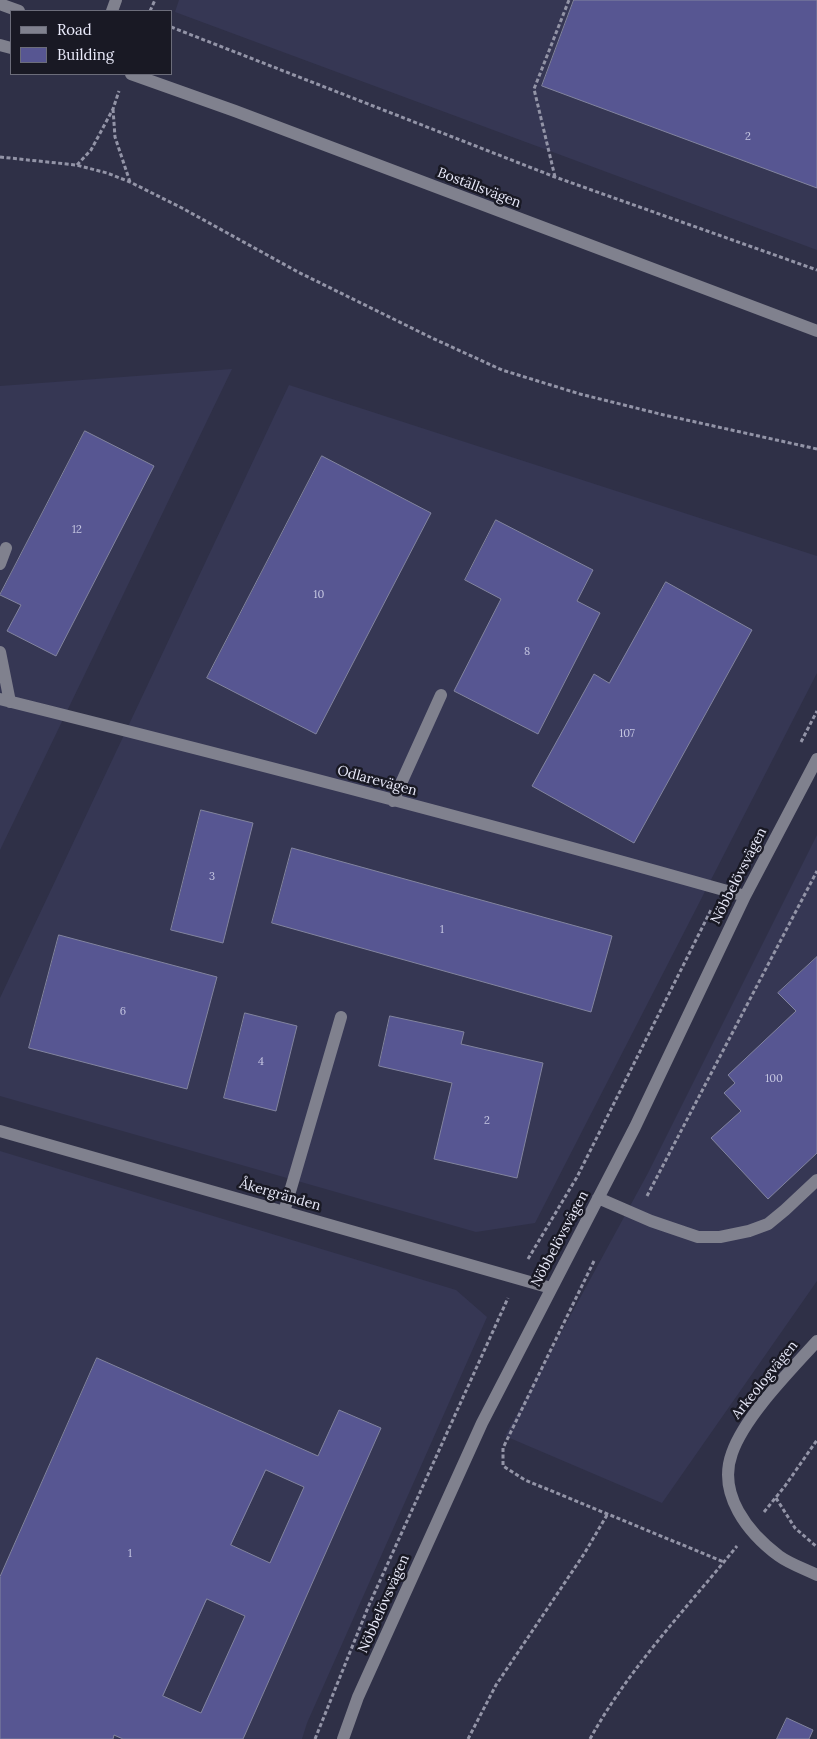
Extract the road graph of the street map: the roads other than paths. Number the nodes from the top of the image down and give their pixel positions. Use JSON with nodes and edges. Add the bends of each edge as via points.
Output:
{"nodes":[{"id":1,"x":0,"y":4,"type":"edge"},
{"id":2,"x":16,"y":10,"type":"edge"},
{"id":3,"x":134,"y":75,"type":"edge"},
{"id":4,"x":817,"y":331,"type":"edge"},
{"id":5,"x":6,"y":548,"type":"dead end"},
{"id":6,"x":0,"y":564,"type":"edge"},
{"id":7,"x":0,"y":652,"type":"edge"},
{"id":8,"x":441,"y":695,"type":"dead end"},
{"id":9,"x":5,"y":701,"type":"edge"},
{"id":10,"x":817,"y":759,"type":"edge"},
{"id":11,"x":392,"y":801,"type":"junction"},
{"id":12,"x":745,"y":896,"type":"junction"},
{"id":13,"x":341,"y":1017,"type":"dead end"},
{"id":14,"x":0,"y":1131,"type":"edge"},
{"id":15,"x":817,"y":1180,"type":"edge"},
{"id":16,"x":598,"y":1198,"type":"junction"},
{"id":17,"x":284,"y":1212,"type":"junction"},
{"id":18,"x":551,"y":1288,"type":"junction"},
{"id":19,"x":817,"y":1341,"type":"edge"},
{"id":20,"x":817,"y":1575,"type":"edge"},
{"id":21,"x":343,"y":1739,"type":"edge"}],
"edges":[{"from":1,"to":2,"type":"street"},
{"from":3,"to":4,"type":"street","name":"Boställsvägen"},
{"from":5,"to":6,"type":"street"},
{"from":7,"to":9,"type":"street"},
{"from":8,"to":11,"type":"street"},
{"from":9,"to":11,"type":"street","name":"Odlarevägen"},
{"from":10,"to":12,"type":"street","name":"Nöbbelövsvägen"},
{"from":11,"to":12,"type":"street","name":"Odlarevägen"},
{"from":12,"to":16,"type":"street","name":"Nöbbelövsvägen"},
{"from":13,"to":17,"type":"street"},
{"from":14,"to":17,"type":"street","name":"Åkergränden"},
{"from":15,"to":16,"type":"street","via":[[768,1224],[720,1237],[698,1238]]},
{"from":16,"to":18,"type":"street","name":"Nöbbelövsvägen"},
{"from":17,"to":18,"type":"street","name":"Åkergränden"},
{"from":18,"to":21,"type":"street","name":"Nöbbelövsvägen","via":[[466,1457],[358,1697]]},
{"from":19,"to":20,"type":"street","name":"Arkeologvägen","via":[[746,1424],[732,1453],[728,1474],[734,1503],[750,1530],[780,1557]]}]}
